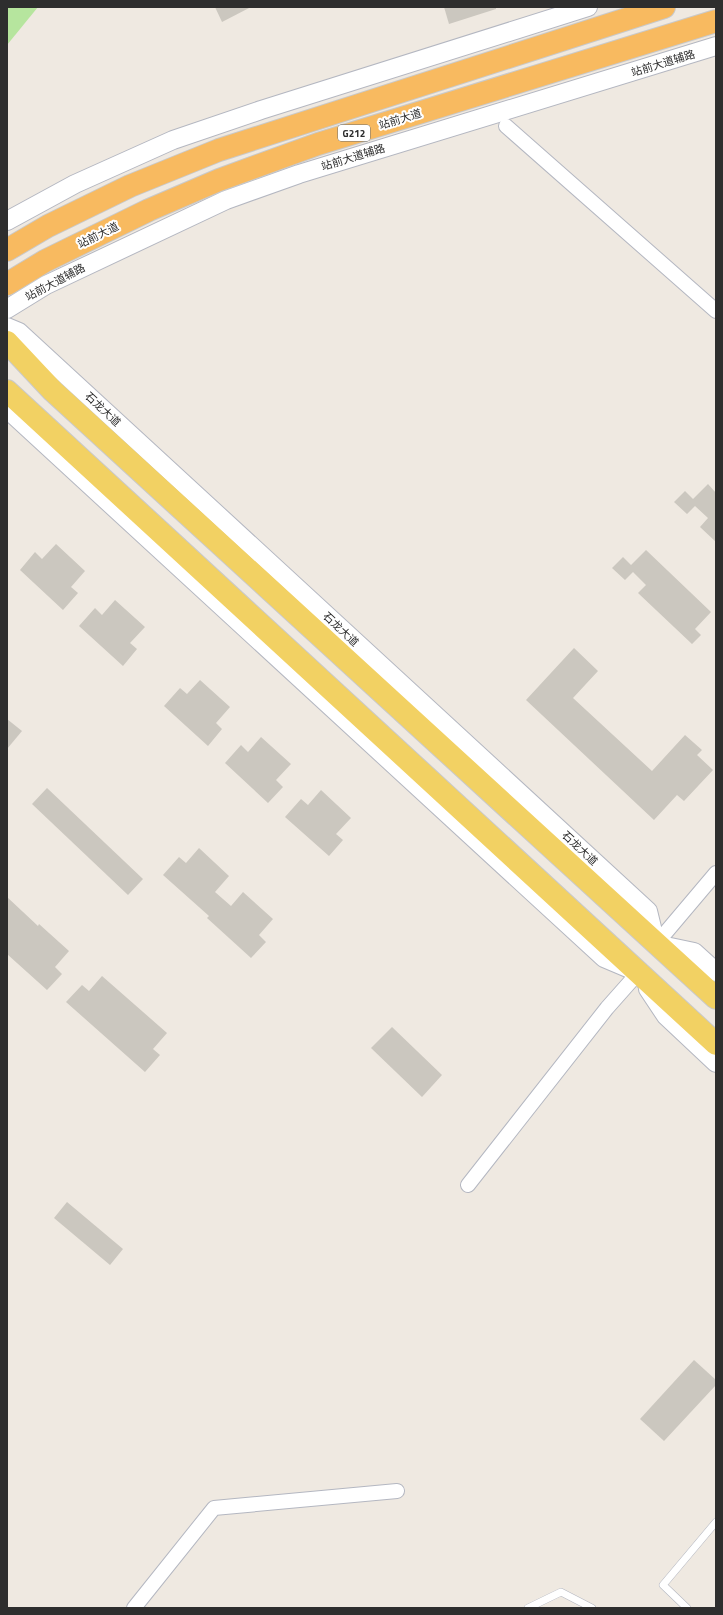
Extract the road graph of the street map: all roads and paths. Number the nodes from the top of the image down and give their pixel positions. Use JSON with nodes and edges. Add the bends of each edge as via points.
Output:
{"nodes":[{"id":1,"x":588,"y":7,"type":"edge"},
{"id":2,"x":664,"y":7,"type":"edge"},
{"id":3,"x":716,"y":21,"type":"edge"},
{"id":4,"x":716,"y":46,"type":"edge"},
{"id":5,"x":506,"y":126,"type":"dead end"},
{"id":6,"x":7,"y":221,"type":"edge"},
{"id":7,"x":7,"y":250,"type":"edge"},
{"id":8,"x":7,"y":284,"type":"edge"},
{"id":9,"x":7,"y":310,"type":"edge"},
{"id":10,"x":716,"y":311,"type":"edge"},
{"id":11,"x":7,"y":327,"type":"edge"},
{"id":12,"x":7,"y":342,"type":"edge"},
{"id":13,"x":7,"y":391,"type":"edge"},
{"id":14,"x":7,"y":409,"type":"edge"},
{"id":15,"x":716,"y":873,"type":"edge"},
{"id":16,"x":656,"y":944,"type":"junction"},
{"id":17,"x":716,"y":972,"type":"edge"},
{"id":18,"x":638,"y":973,"type":"junction"},
{"id":19,"x":716,"y":998,"type":"edge"},
{"id":20,"x":716,"y":1044,"type":"edge"},
{"id":21,"x":716,"y":1063,"type":"edge"},
{"id":22,"x":468,"y":1185,"type":"dead end"},
{"id":23,"x":397,"y":1491,"type":"dead end"},
{"id":24,"x":716,"y":1522,"type":"edge"},
{"id":25,"x":134,"y":1608,"type":"edge"},
{"id":26,"x":528,"y":1608,"type":"edge"},
{"id":27,"x":592,"y":1608,"type":"edge"},
{"id":28,"x":688,"y":1608,"type":"edge"}],
"edges":[{"from":1,"to":6,"type":"street","via":[[173,140],[75,184]]},
{"from":2,"to":7,"type":"highway","number":"G212","via":[[218,150],[130,186],[48,226]]},
{"from":3,"to":8,"type":"highway","name":"站前大道","number":"G212","via":[[318,144],[220,180],[142,213],[45,261]]},
{"from":4,"to":9,"type":"street","name":"站前大道辅路","via":[[299,174],[226,200],[46,285]]},
{"from":5,"to":10,"type":"street"},
{"from":11,"to":16,"type":"street","name":"石龙大道","via":[[19,332],[648,912]]},
{"from":12,"to":16,"type":"main road","name":"石龙大道","via":[[54,391]]},
{"from":13,"to":18,"type":"main road"},
{"from":14,"to":18,"type":"street","via":[[604,958]]},
{"from":15,"to":16,"type":"street"},
{"from":16,"to":17,"type":"street","via":[[694,952]]},
{"from":16,"to":19,"type":"main road","name":"石龙大道"},
{"from":18,"to":20,"type":"main road"},
{"from":18,"to":21,"type":"street","via":[[666,1016]]},
{"from":18,"to":22,"type":"street","via":[[607,1008]]},
{"from":23,"to":25,"type":"street","via":[[214,1508]]},
{"from":24,"to":28,"type":"lane","via":[[663,1585]]},
{"from":26,"to":27,"type":"lane","via":[[561,1592]]}]}
